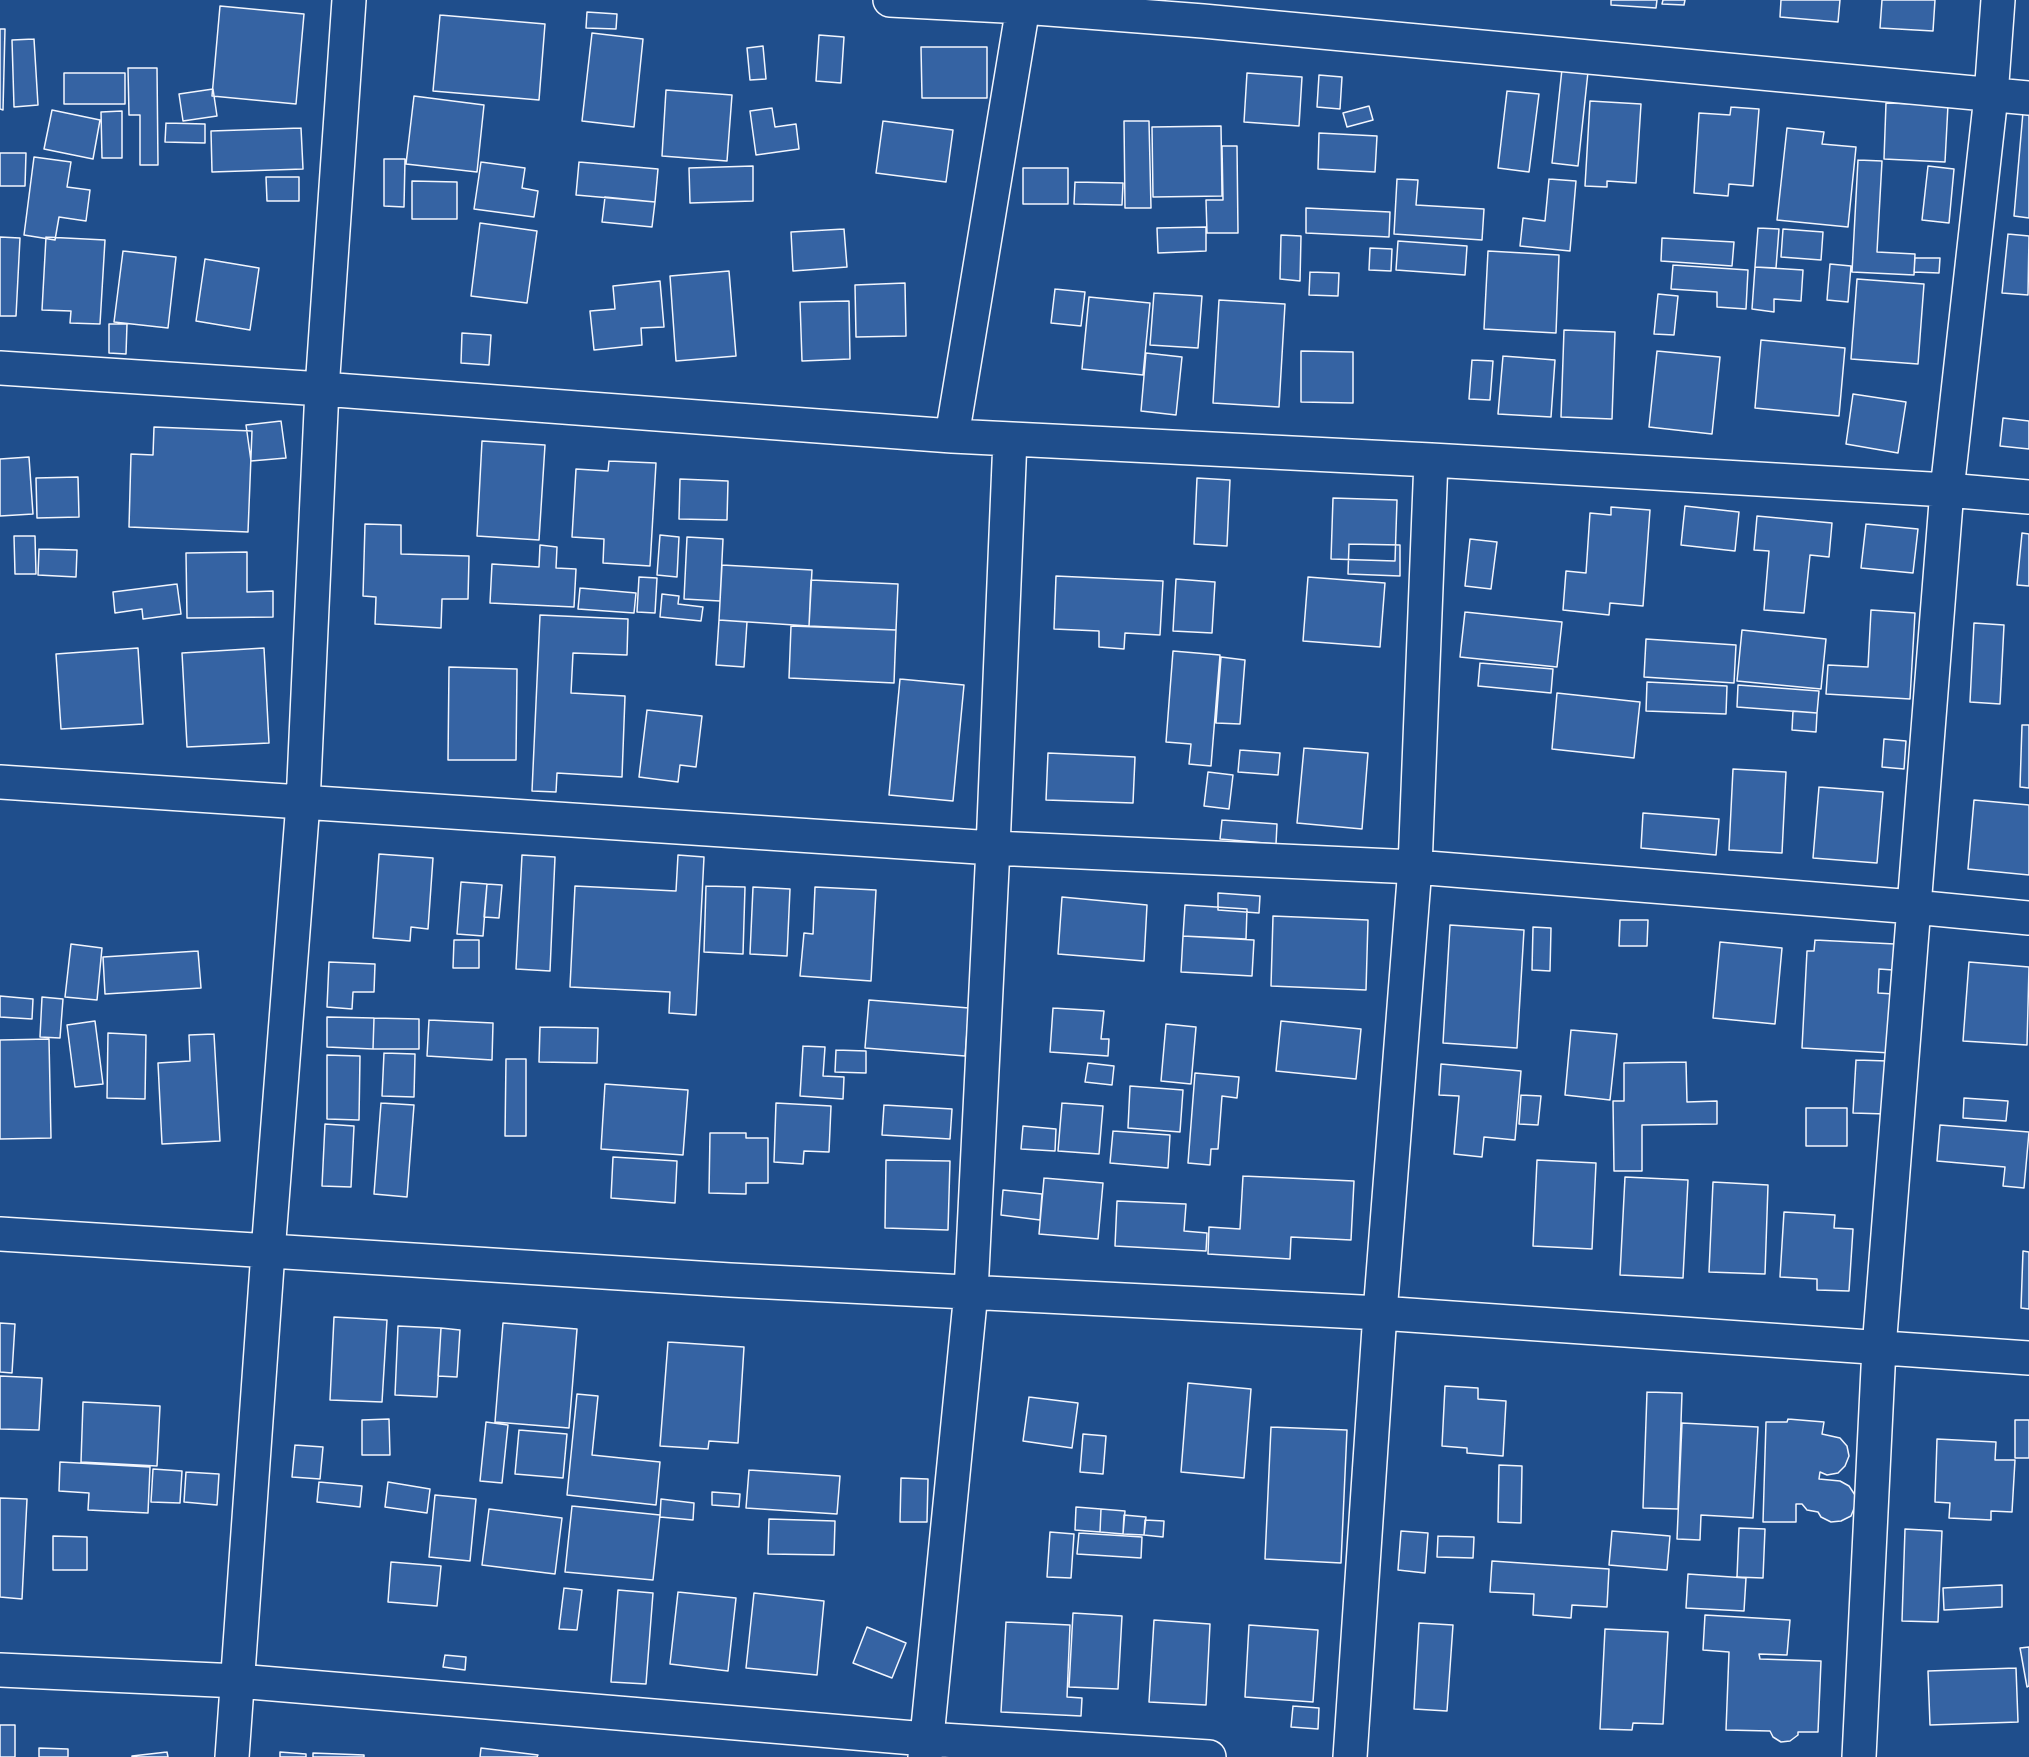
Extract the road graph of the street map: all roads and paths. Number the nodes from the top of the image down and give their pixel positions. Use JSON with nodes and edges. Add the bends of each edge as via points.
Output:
{"nodes":[{"id":1,"x":349,"y":0,"type":"edge"},
{"id":2,"x":890,"y":0,"type":"edge"},
{"id":3,"x":1998,"y":0,"type":"edge"},
{"id":4,"x":1023,"y":7,"type":"junction"},
{"id":5,"x":1204,"y":10,"type":"edge"},
{"id":6,"x":1991,"y":96,"type":"junction"},
{"id":7,"x":2029,"y":98,"type":"edge"},
{"id":8,"x":0,"y":368,"type":"edge"},
{"id":9,"x":322,"y":389,"type":"junction"},
{"id":10,"x":952,"y":436,"type":"junction"},
{"id":11,"x":1010,"y":439,"type":"junction"},
{"id":12,"x":1431,"y":460,"type":"junction"},
{"id":13,"x":1947,"y":490,"type":"junction"},
{"id":14,"x":2029,"y":497,"type":"edge"},
{"id":15,"x":0,"y":782,"type":"edge"},
{"id":16,"x":303,"y":803,"type":"junction"},
{"id":17,"x":993,"y":848,"type":"junction"},
{"id":18,"x":1415,"y":867,"type":"junction"},
{"id":19,"x":1914,"y":907,"type":"junction"},
{"id":20,"x":2029,"y":918,"type":"edge"},
{"id":21,"x":0,"y":1234,"type":"edge"},
{"id":22,"x":268,"y":1252,"type":"junction"},
{"id":23,"x":971,"y":1293,"type":"junction"},
{"id":24,"x":1380,"y":1313,"type":"junction"},
{"id":25,"x":1879,"y":1348,"type":"junction"},
{"id":26,"x":2029,"y":1358,"type":"edge"},
{"id":27,"x":0,"y":1670,"type":"edge"},
{"id":28,"x":238,"y":1682,"type":"junction"},
{"id":29,"x":926,"y":1748,"type":"edge"},
{"id":30,"x":232,"y":1757,"type":"edge"},
{"id":31,"x":1209,"y":1757,"type":"edge"},
{"id":32,"x":1350,"y":1757,"type":"edge"},
{"id":33,"x":1859,"y":1757,"type":"edge"}],
"edges":[{"from":1,"to":9,"type":"street"},
{"from":2,"to":4,"type":"street"},
{"from":3,"to":6,"type":"street"},
{"from":4,"to":5,"type":"street"},
{"from":4,"to":10,"type":"street"},
{"from":5,"to":6,"type":"street"},
{"from":6,"to":7,"type":"street"},
{"from":6,"to":13,"type":"street"},
{"from":8,"to":9,"type":"street"},
{"from":9,"to":10,"type":"street"},
{"from":9,"to":16,"type":"street"},
{"from":10,"to":11,"type":"street"},
{"from":11,"to":12,"type":"street"},
{"from":11,"to":17,"type":"street"},
{"from":12,"to":13,"type":"street"},
{"from":12,"to":18,"type":"street"},
{"from":13,"to":14,"type":"street"},
{"from":13,"to":19,"type":"street"},
{"from":15,"to":16,"type":"street"},
{"from":16,"to":17,"type":"street"},
{"from":16,"to":22,"type":"street"},
{"from":17,"to":18,"type":"street"},
{"from":17,"to":23,"type":"street"},
{"from":18,"to":19,"type":"street"},
{"from":18,"to":24,"type":"street"},
{"from":19,"to":20,"type":"street"},
{"from":19,"to":25,"type":"street"},
{"from":21,"to":22,"type":"street"},
{"from":22,"to":23,"type":"street"},
{"from":22,"to":28,"type":"street"},
{"from":23,"to":24,"type":"street"},
{"from":23,"to":29,"type":"street"},
{"from":24,"to":25,"type":"street"},
{"from":24,"to":32,"type":"street"},
{"from":25,"to":26,"type":"street"},
{"from":25,"to":33,"type":"street"},
{"from":27,"to":28,"type":"street"},
{"from":28,"to":29,"type":"street"},
{"from":28,"to":30,"type":"street"},
{"from":29,"to":31,"type":"street"}]}
